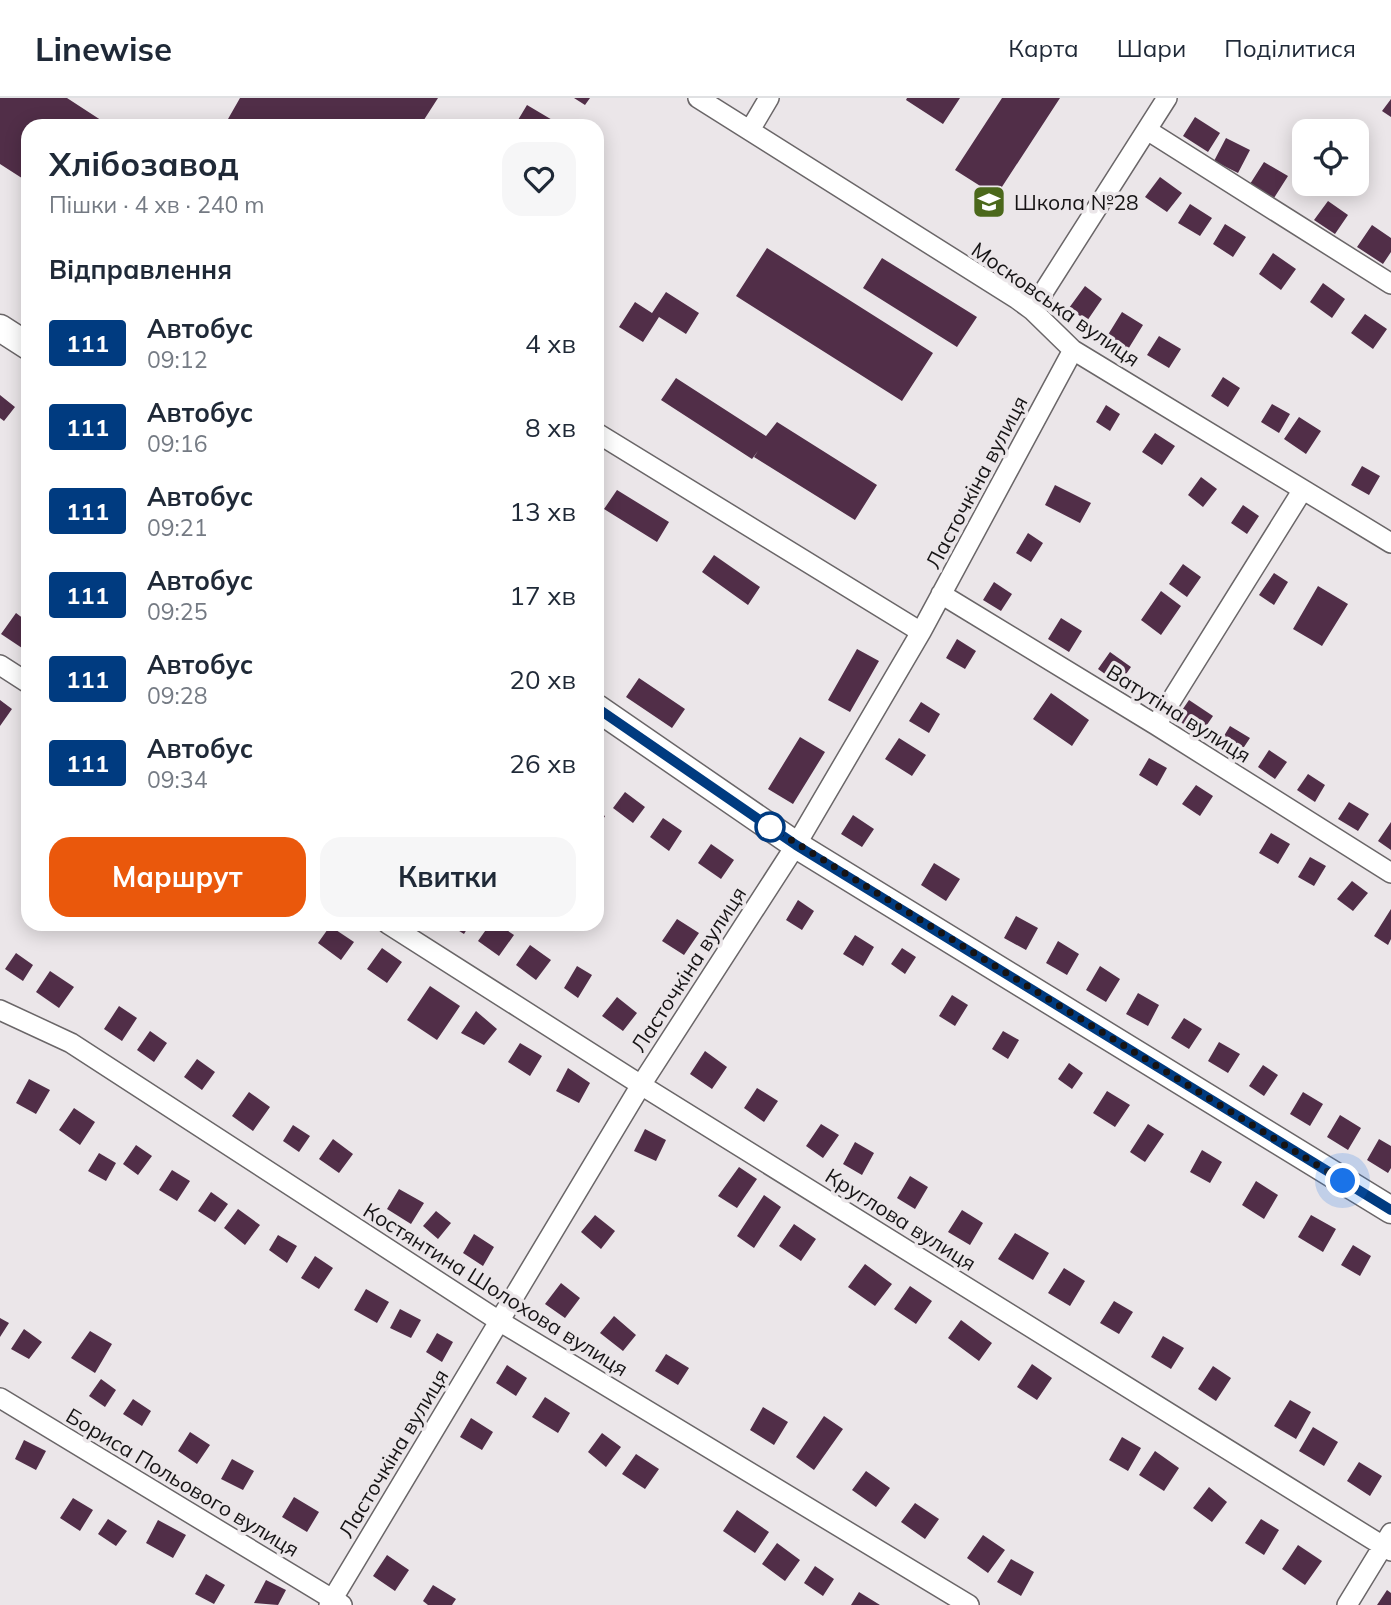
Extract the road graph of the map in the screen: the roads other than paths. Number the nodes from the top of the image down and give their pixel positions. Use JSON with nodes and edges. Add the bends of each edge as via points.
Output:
{"nodes":[{"id":1,"x":698,"y":98,"type":"edge"},
{"id":2,"x":769,"y":98,"type":"edge"},
{"id":3,"x":1167,"y":98,"type":"edge"},
{"id":4,"x":750,"y":130,"type":"junction"},
{"id":5,"x":1147,"y":130,"type":"junction"},
{"id":6,"x":1391,"y":284,"type":"edge"},
{"id":7,"x":1032,"y":310,"type":"junction"},
{"id":8,"x":0,"y":328,"type":"edge"},
{"id":9,"x":21,"y":342,"type":"edge"},
{"id":10,"x":1073,"y":350,"type":"junction"},
{"id":11,"x":604,"y":437,"type":"edge"},
{"id":12,"x":1302,"y":491,"type":"junction"},
{"id":13,"x":1391,"y":543,"type":"edge"},
{"id":14,"x":941,"y":594,"type":"junction"},
{"id":15,"x":921,"y":632,"type":"junction"},
{"id":16,"x":0,"y":665,"type":"edge"},
{"id":17,"x":21,"y":678,"type":"edge"},
{"id":18,"x":604,"y":713,"type":"edge"},
{"id":19,"x":1156,"y":725,"type":"junction"},
{"id":20,"x":796,"y":845,"type":"junction"},
{"id":21,"x":1391,"y":873,"type":"edge"},
{"id":22,"x":399,"y":931,"type":"edge"},
{"id":23,"x":0,"y":1010,"type":"edge"},
{"id":24,"x":640,"y":1085,"type":"junction"},
{"id":25,"x":1391,"y":1210,"type":"edge"},
{"id":26,"x":499,"y":1321,"type":"junction"},
{"id":27,"x":0,"y":1398,"type":"edge"},
{"id":28,"x":1388,"y":1543,"type":"edge"},
{"id":29,"x":335,"y":1603,"type":"edge"},
{"id":30,"x":969,"y":1605,"type":"edge"},
{"id":31,"x":1347,"y":1605,"type":"edge"}],
"edges":[{"from":1,"to":4,"type":"street","name":"Московська вулиця"},
{"from":2,"to":4,"type":"street"},
{"from":3,"to":5,"type":"street"},
{"from":4,"to":7,"type":"street","name":"Московська вулиця"},
{"from":5,"to":6,"type":"street"},
{"from":5,"to":7,"type":"street"},
{"from":7,"to":10,"type":"street","name":"Московська вулиця"},
{"from":8,"to":9,"type":"street"},
{"from":10,"to":12,"type":"street","name":"Московська вулиця"},
{"from":10,"to":14,"type":"street","name":"Ласточкіна вулиця"},
{"from":11,"to":15,"type":"street"},
{"from":12,"to":13,"type":"street","name":"Московська вулиця"},
{"from":12,"to":19,"type":"street"},
{"from":14,"to":15,"type":"street","name":"Ласточкіна вулиця"},
{"from":14,"to":19,"type":"street","name":"Ватутіна вулиця"},
{"from":15,"to":20,"type":"street","name":"Ласточкіна вулиця"},
{"from":16,"to":17,"type":"street"},
{"from":18,"to":20,"type":"street"},
{"from":19,"to":21,"type":"street","name":"Ватутіна вулиця"},
{"from":20,"to":24,"type":"street","name":"Ласточкіна вулиця"},
{"from":20,"to":25,"type":"street"},
{"from":22,"to":24,"type":"street","name":"Круглова вулиця"},
{"from":23,"to":26,"type":"street","name":"Костянтина Шолохова вулиця","via":[[71,1043]]},
{"from":24,"to":26,"type":"street","name":"Ласточкіна вулиця"},
{"from":24,"to":28,"type":"street","name":"Круглова вулиця"},
{"from":26,"to":29,"type":"street","name":"Ласточкіна вулиця"},
{"from":26,"to":30,"type":"street","name":"Костянтина Шолохова вулиця"},
{"from":27,"to":29,"type":"street","name":"Бориса Польового вулиця"},
{"from":28,"to":31,"type":"street"}]}
